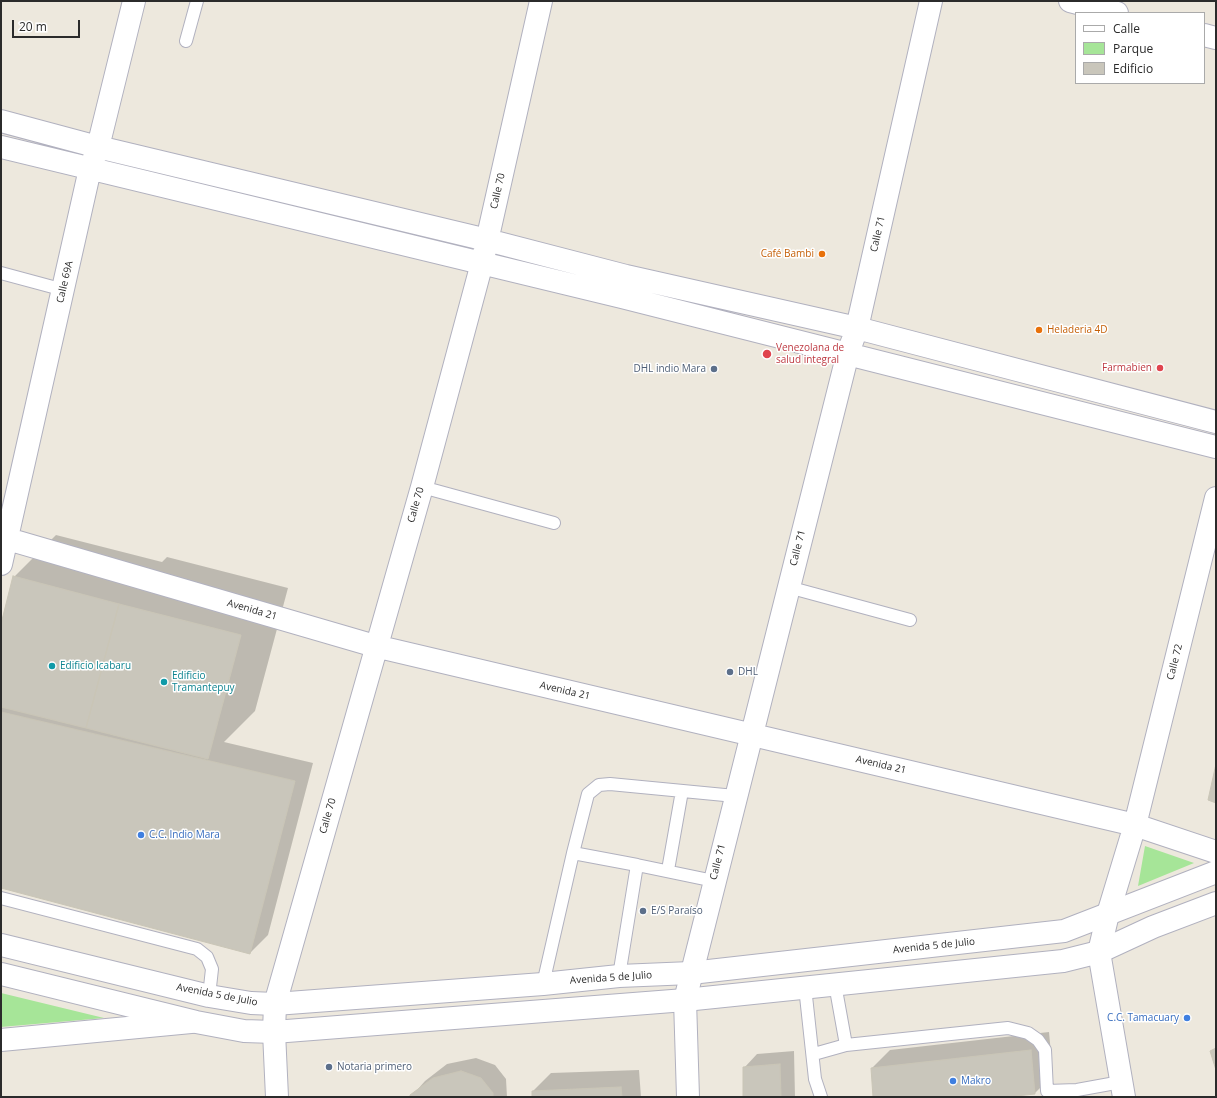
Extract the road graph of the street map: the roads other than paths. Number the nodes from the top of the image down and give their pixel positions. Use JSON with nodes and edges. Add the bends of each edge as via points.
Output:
{"nodes":[{"id":1,"x":134,"y":1,"type":"edge"},
{"id":2,"x":197,"y":1,"type":"edge"},
{"id":3,"x":541,"y":1,"type":"edge"},
{"id":4,"x":931,"y":1,"type":"edge"},
{"id":5,"x":1070,"y":1,"type":"edge"},
{"id":6,"x":1113,"y":12,"type":"edge"},
{"id":7,"x":1205,"y":35,"type":"edge"},
{"id":8,"x":1216,"y":38,"type":"edge"},
{"id":9,"x":186,"y":41,"type":"dead end"},
{"id":10,"x":1,"y":121,"type":"edge"},
{"id":11,"x":1,"y":147,"type":"edge"},
{"id":12,"x":98,"y":147,"type":"junction"},
{"id":13,"x":90,"y":169,"type":"junction"},
{"id":14,"x":487,"y":240,"type":"junction"},
{"id":15,"x":482,"y":262,"type":"junction"},
{"id":16,"x":1,"y":273,"type":"edge"},
{"id":17,"x":64,"y":290,"type":"junction"},
{"id":18,"x":857,"y":328,"type":"junction"},
{"id":19,"x":848,"y":353,"type":"junction"},
{"id":20,"x":1216,"y":422,"type":"edge"},
{"id":21,"x":1216,"y":447,"type":"edge"},
{"id":22,"x":422,"y":486,"type":"junction"},
{"id":23,"x":1216,"y":498,"type":"edge"},
{"id":24,"x":554,"y":523,"type":"dead end"},
{"id":25,"x":4,"y":538,"type":"edge"},
{"id":26,"x":1,"y":564,"type":"edge"},
{"id":27,"x":788,"y":588,"type":"junction"},
{"id":28,"x":910,"y":620,"type":"dead end"},
{"id":29,"x":375,"y":646,"type":"junction"},
{"id":30,"x":750,"y":735,"type":"junction"},
{"id":31,"x":682,"y":791,"type":"junction"},
{"id":32,"x":735,"y":796,"type":"junction"},
{"id":33,"x":1135,"y":825,"type":"junction"},
{"id":34,"x":1216,"y":852,"type":"edge"},
{"id":35,"x":573,"y":853,"type":"junction"},
{"id":36,"x":637,"y":865,"type":"junction"},
{"id":37,"x":668,"y":870,"type":"junction"},
{"id":38,"x":1216,"y":872,"type":"edge"},
{"id":39,"x":714,"y":881,"type":"junction"},
{"id":40,"x":1,"y":898,"type":"edge"},
{"id":41,"x":1216,"y":903,"type":"edge"},
{"id":42,"x":1108,"y":914,"type":"junction"},
{"id":43,"x":1,"y":945,"type":"edge"},
{"id":44,"x":1099,"y":952,"type":"junction"},
{"id":45,"x":691,"y":973,"type":"junction"},
{"id":46,"x":1,"y":974,"type":"edge"},
{"id":47,"x":618,"y":976,"type":"junction"},
{"id":48,"x":543,"y":984,"type":"junction"},
{"id":49,"x":835,"y":984,"type":"junction"},
{"id":50,"x":805,"y":987,"type":"junction"},
{"id":51,"x":210,"y":996,"type":"junction"},
{"id":52,"x":685,"y":1000,"type":"junction"},
{"id":53,"x":276,"y":1004,"type":"junction"},
{"id":54,"x":196,"y":1022,"type":"junction"},
{"id":55,"x":274,"y":1032,"type":"junction"},
{"id":56,"x":1,"y":1040,"type":"edge"},
{"id":57,"x":846,"y":1046,"type":"junction"},
{"id":58,"x":814,"y":1054,"type":"junction"},
{"id":59,"x":1123,"y":1090,"type":"edge"},
{"id":60,"x":1046,"y":1094,"type":"edge"},
{"id":61,"x":276,"y":1097,"type":"edge"},
{"id":62,"x":688,"y":1097,"type":"edge"},
{"id":63,"x":821,"y":1097,"type":"edge"}],
"edges":[{"from":1,"to":12,"type":"street","name":"Calle 69A"},
{"from":2,"to":9,"type":"lane"},
{"from":3,"to":14,"type":"street","name":"Calle 70"},
{"from":4,"to":18,"type":"street","name":"Calle 71"},
{"from":5,"to":6,"type":"street"},
{"from":7,"to":8,"type":"street"},
{"from":10,"to":12,"type":"street"},
{"from":11,"to":13,"type":"street"},
{"from":12,"to":13,"type":"street","name":"Calle 69A"},
{"from":12,"to":14,"type":"street"},
{"from":13,"to":15,"type":"street"},
{"from":13,"to":17,"type":"street","name":"Calle 69A"},
{"from":14,"to":15,"type":"street","name":"Calle 70"},
{"from":14,"to":18,"type":"street","via":[[626,276]]},
{"from":15,"to":19,"type":"street"},
{"from":15,"to":22,"type":"street","name":"Calle 70"},
{"from":16,"to":17,"type":"lane"},
{"from":17,"to":25,"type":"street","name":"Calle 69A"},
{"from":18,"to":19,"type":"street","name":"Calle 71"},
{"from":18,"to":20,"type":"street"},
{"from":19,"to":21,"type":"street"},
{"from":19,"to":27,"type":"street","name":"Calle 71"},
{"from":22,"to":24,"type":"lane"},
{"from":22,"to":29,"type":"street","name":"Calle 70"},
{"from":23,"to":33,"type":"street","name":"Calle 72"},
{"from":25,"to":26,"type":"street","name":"Calle 69A"},
{"from":25,"to":29,"type":"street","name":"Avenida 21"},
{"from":27,"to":28,"type":"lane"},
{"from":27,"to":30,"type":"street","name":"Calle 71"},
{"from":29,"to":30,"type":"street","name":"Avenida 21"},
{"from":29,"to":53,"type":"street","name":"Calle 70"},
{"from":30,"to":32,"type":"street","name":"Calle 71"},
{"from":30,"to":33,"type":"street","name":"Avenida 21"},
{"from":31,"to":32,"type":"lane"},
{"from":31,"to":35,"type":"lane","via":[[599,785],[588,794]]},
{"from":31,"to":37,"type":"lane"},
{"from":32,"to":39,"type":"street","name":"Calle 71"},
{"from":33,"to":34,"type":"street","name":"Avenida 21"},
{"from":33,"to":42,"type":"street","name":"Calle 72"},
{"from":35,"to":36,"type":"lane"},
{"from":35,"to":48,"type":"lane"},
{"from":36,"to":37,"type":"lane"},
{"from":36,"to":47,"type":"lane"},
{"from":37,"to":39,"type":"lane"},
{"from":38,"to":42,"type":"street","name":"Avenida 5 de Julio"},
{"from":39,"to":45,"type":"street","name":"Calle 71"},
{"from":40,"to":51,"type":"lane","via":[[197,949],[208,957],[212,970]]},
{"from":41,"to":44,"type":"street","via":[[1153,927]]},
{"from":42,"to":44,"type":"street","name":"Calle 72"},
{"from":42,"to":45,"type":"street","name":"Avenida 5 de Julio","via":[[1064,931]]},
{"from":43,"to":51,"type":"street","name":"Avenida 5 de Julio"},
{"from":44,"to":49,"type":"street","via":[[1063,961]]},
{"from":44,"to":59,"type":"street"},
{"from":45,"to":47,"type":"street","name":"Avenida 5 de Julio"},
{"from":45,"to":52,"type":"street","name":"Calle 71"},
{"from":46,"to":54,"type":"street"},
{"from":47,"to":48,"type":"street","name":"Avenida 5 de Julio"},
{"from":48,"to":53,"type":"street","name":"Avenida 5 de Julio"},
{"from":49,"to":50,"type":"street"},
{"from":49,"to":57,"type":"lane"},
{"from":50,"to":52,"type":"street"},
{"from":50,"to":58,"type":"lane"},
{"from":51,"to":53,"type":"street","name":"Avenida 5 de Julio","via":[[251,1003]]},
{"from":52,"to":55,"type":"street"},
{"from":52,"to":62,"type":"street","name":"Calle 71"},
{"from":53,"to":55,"type":"street"},
{"from":54,"to":55,"type":"street","via":[[244,1031]]},
{"from":54,"to":56,"type":"street"},
{"from":55,"to":61,"type":"street"},
{"from":57,"to":58,"type":"lane"},
{"from":57,"to":60,"type":"lane","via":[[1008,1028],[1028,1033],[1038,1040],[1045,1050]]},
{"from":58,"to":63,"type":"lane","via":[[816,1079]]},
{"from":59,"to":60,"type":"lane","via":[[1077,1090]]}]}
